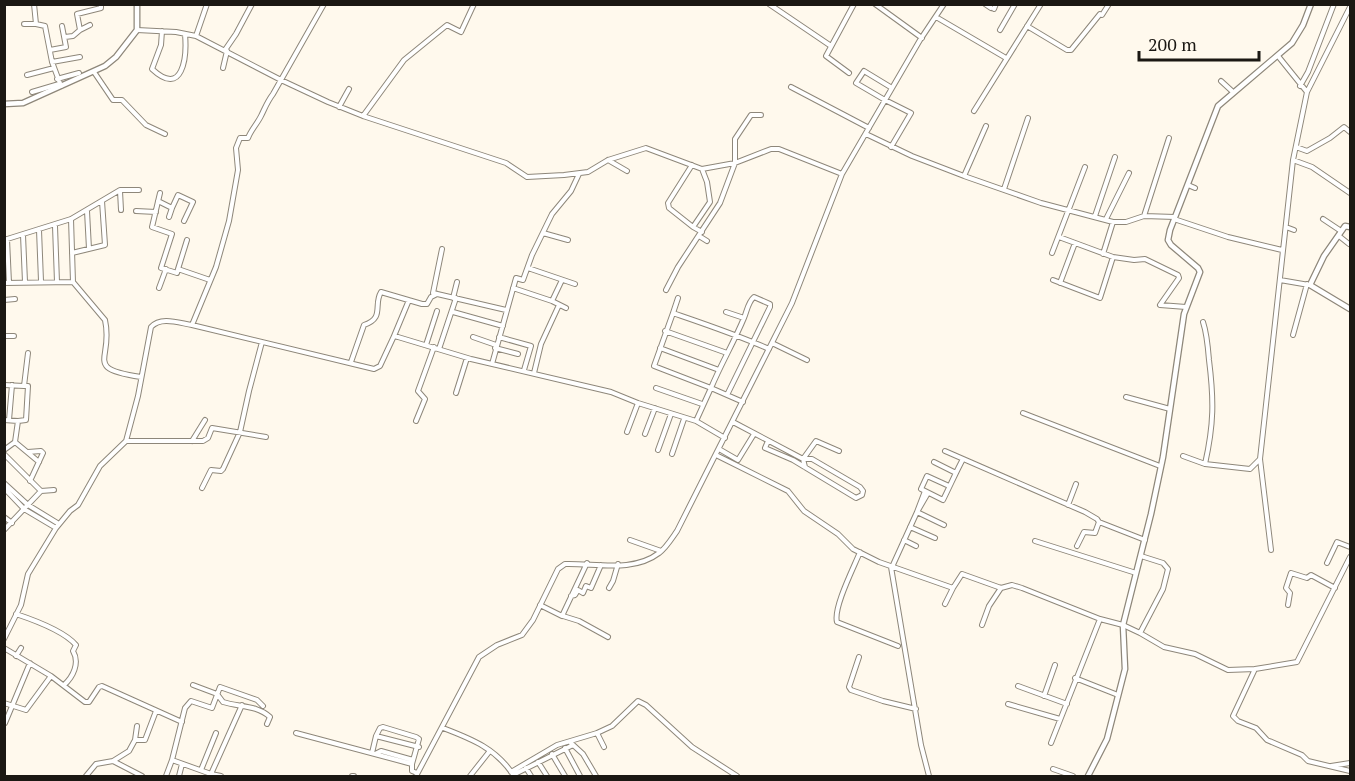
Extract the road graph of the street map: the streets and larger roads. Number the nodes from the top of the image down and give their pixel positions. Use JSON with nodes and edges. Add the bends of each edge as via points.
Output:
{"nodes":[{"id":1,"x":34,"y":4,"type":"edge"},
{"id":2,"x":101,"y":4,"type":"edge"},
{"id":3,"x":136,"y":4,"type":"edge"},
{"id":4,"x":207,"y":4,"type":"edge"},
{"id":5,"x":252,"y":4,"type":"edge"},
{"id":6,"x":324,"y":4,"type":"edge"},
{"id":7,"x":474,"y":4,"type":"edge"},
{"id":8,"x":769,"y":4,"type":"edge"},
{"id":9,"x":854,"y":4,"type":"edge"},
{"id":10,"x":874,"y":4,"type":"edge"},
{"id":11,"x":944,"y":4,"type":"edge"},
{"id":12,"x":985,"y":4,"type":"edge"},
{"id":13,"x":1015,"y":4,"type":"edge"},
{"id":14,"x":1039,"y":4,"type":"edge"},
{"id":15,"x":1109,"y":4,"type":"edge"},
{"id":16,"x":1311,"y":4,"type":"edge"},
{"id":17,"x":1334,"y":4,"type":"edge"},
{"id":18,"x":993,"y":7,"type":"edge"},
{"id":19,"x":1350,"y":7,"type":"edge"},
{"id":20,"x":1031,"y":16,"type":"dead end"},
{"id":21,"x":936,"y":17,"type":"junction"},
{"id":22,"x":24,"y":24,"type":"dead end"},
{"id":23,"x":36,"y":24,"type":"junction"},
{"id":24,"x":90,"y":25,"type":"dead end"},
{"id":25,"x":62,"y":26,"type":"dead end"},
{"id":26,"x":1027,"y":26,"type":"junction"},
{"id":27,"x":80,"y":30,"type":"junction"},
{"id":28,"x":137,"y":30,"type":"junction"},
{"id":29,"x":1000,"y":30,"type":"dead end"},
{"id":30,"x":162,"y":32,"type":"junction"},
{"id":31,"x":185,"y":34,"type":"junction"},
{"id":32,"x":196,"y":36,"type":"junction"},
{"id":33,"x":65,"y":38,"type":"junction"},
{"id":34,"x":922,"y":38,"type":"junction"},
{"id":35,"x":831,"y":46,"type":"junction"},
{"id":36,"x":50,"y":50,"type":"junction"},
{"id":37,"x":226,"y":50,"type":"junction"},
{"id":38,"x":1278,"y":56,"type":"junction"},
{"id":39,"x":80,"y":57,"type":"dead end"},
{"id":40,"x":1006,"y":58,"type":"junction"},
{"id":41,"x":53,"y":65,"type":"junction"},
{"id":42,"x":223,"y":68,"type":"dead end"},
{"id":43,"x":94,"y":72,"type":"junction"},
{"id":44,"x":79,"y":73,"type":"dead end"},
{"id":45,"x":849,"y":73,"type":"dead end"},
{"id":46,"x":27,"y":75,"type":"dead end"},
{"id":47,"x":281,"y":80,"type":"junction"},
{"id":48,"x":1221,"y":81,"type":"dead end"},
{"id":49,"x":59,"y":83,"type":"junction"},
{"id":50,"x":1300,"y":86,"type":"junction"},
{"id":51,"x":791,"y":87,"type":"dead end"},
{"id":52,"x":892,"y":88,"type":"junction"},
{"id":53,"x":349,"y":89,"type":"dead end"},
{"id":54,"x":32,"y":92,"type":"dead end"},
{"id":55,"x":1233,"y":92,"type":"junction"},
{"id":56,"x":1307,"y":92,"type":"junction"},
{"id":57,"x":885,"y":100,"type":"junction"},
{"id":58,"x":4,"y":104,"type":"edge"},
{"id":59,"x":339,"y":106,"type":"junction"},
{"id":60,"x":974,"y":111,"type":"dead end"},
{"id":61,"x":761,"y":115,"type":"dead end"},
{"id":62,"x":363,"y":116,"type":"junction"},
{"id":63,"x":1028,"y":118,"type":"dead end"},
{"id":64,"x":986,"y":126,"type":"dead end"},
{"id":65,"x":869,"y":128,"type":"junction"},
{"id":66,"x":1350,"y":132,"type":"edge"},
{"id":67,"x":165,"y":134,"type":"dead end"},
{"id":68,"x":866,"y":134,"type":"junction"},
{"id":69,"x":1169,"y":138,"type":"dead end"},
{"id":70,"x":891,"y":147,"type":"junction"},
{"id":71,"x":1296,"y":147,"type":"junction"},
{"id":72,"x":1115,"y":157,"type":"dead end"},
{"id":73,"x":608,"y":160,"type":"junction"},
{"id":74,"x":1293,"y":160,"type":"junction"},
{"id":75,"x":735,"y":163,"type":"junction"},
{"id":76,"x":692,"y":165,"type":"junction"},
{"id":77,"x":1085,"y":167,"type":"dead end"},
{"id":78,"x":702,"y":169,"type":"junction"},
{"id":79,"x":627,"y":171,"type":"dead end"},
{"id":80,"x":580,"y":173,"type":"junction"},
{"id":81,"x":1129,"y":173,"type":"dead end"},
{"id":82,"x":842,"y":174,"type":"junction"},
{"id":83,"x":964,"y":176,"type":"junction"},
{"id":84,"x":1188,"y":185,"type":"junction"},
{"id":85,"x":1195,"y":188,"type":"dead end"},
{"id":86,"x":1004,"y":189,"type":"junction"},
{"id":87,"x":120,"y":190,"type":"junction"},
{"id":88,"x":139,"y":190,"type":"dead end"},
{"id":89,"x":160,"y":193,"type":"dead end"},
{"id":90,"x":1350,"y":193,"type":"edge"},
{"id":91,"x":102,"y":201,"type":"junction"},
{"id":92,"x":158,"y":201,"type":"junction"},
{"id":93,"x":172,"y":208,"type":"junction"},
{"id":94,"x":1070,"y":209,"type":"junction"},
{"id":95,"x":121,"y":210,"type":"dead end"},
{"id":96,"x":87,"y":211,"type":"junction"},
{"id":97,"x":136,"y":211,"type":"dead end"},
{"id":98,"x":156,"y":212,"type":"junction"},
{"id":99,"x":1095,"y":216,"type":"junction"},
{"id":100,"x":1144,"y":216,"type":"junction"},
{"id":101,"x":169,"y":217,"type":"dead end"},
{"id":102,"x":1175,"y":218,"type":"junction"},
{"id":103,"x":71,"y":219,"type":"junction"},
{"id":104,"x":1106,"y":219,"type":"junction"},
{"id":105,"x":1323,"y":219,"type":"dead end"},
{"id":106,"x":184,"y":221,"type":"dead end"},
{"id":107,"x":1113,"y":222,"type":"junction"},
{"id":108,"x":55,"y":226,"type":"junction"},
{"id":109,"x":1286,"y":226,"type":"junction"},
{"id":110,"x":1350,"y":226,"type":"edge"},
{"id":111,"x":693,"y":227,"type":"junction"},
{"id":112,"x":39,"y":230,"type":"junction"},
{"id":113,"x":1294,"y":230,"type":"dead end"},
{"id":114,"x":543,"y":233,"type":"junction"},
{"id":115,"x":1340,"y":233,"type":"junction"},
{"id":116,"x":700,"y":234,"type":"junction"},
{"id":117,"x":23,"y":235,"type":"junction"},
{"id":118,"x":1059,"y":237,"type":"junction"},
{"id":119,"x":6,"y":239,"type":"edge"},
{"id":120,"x":188,"y":240,"type":"dead end"},
{"id":121,"x":568,"y":240,"type":"dead end"},
{"id":122,"x":707,"y":240,"type":"dead end"},
{"id":123,"x":1075,"y":243,"type":"junction"},
{"id":124,"x":1349,"y":244,"type":"edge"},
{"id":125,"x":89,"y":249,"type":"junction"},
{"id":126,"x":442,"y":249,"type":"dead end"},
{"id":127,"x":1282,"y":250,"type":"junction"},
{"id":128,"x":72,"y":253,"type":"junction"},
{"id":129,"x":1052,"y":253,"type":"dead end"},
{"id":130,"x":1103,"y":254,"type":"junction"},
{"id":131,"x":1113,"y":256,"type":"junction"},
{"id":132,"x":528,"y":268,"type":"junction"},
{"id":133,"x":166,"y":269,"type":"junction"},
{"id":134,"x":178,"y":269,"type":"junction"},
{"id":135,"x":562,"y":279,"type":"junction"},
{"id":136,"x":210,"y":280,"type":"junction"},
{"id":137,"x":1053,"y":280,"type":"dead end"},
{"id":138,"x":1280,"y":280,"type":"junction"},
{"id":139,"x":41,"y":281,"type":"junction"},
{"id":140,"x":25,"y":282,"type":"junction"},
{"id":141,"x":57,"y":282,"type":"junction"},
{"id":142,"x":73,"y":282,"type":"junction"},
{"id":143,"x":457,"y":282,"type":"dead end"},
{"id":144,"x":7,"y":283,"type":"edge"},
{"id":145,"x":1060,"y":283,"type":"junction"},
{"id":146,"x":575,"y":284,"type":"dead end"},
{"id":147,"x":1308,"y":285,"type":"junction"},
{"id":148,"x":159,"y":288,"type":"dead end"},
{"id":149,"x":513,"y":288,"type":"junction"},
{"id":150,"x":666,"y":290,"type":"dead end"},
{"id":151,"x":437,"y":294,"type":"junction"},
{"id":152,"x":454,"y":298,"type":"junction"},
{"id":153,"x":678,"y":298,"type":"dead end"},
{"id":154,"x":15,"y":299,"type":"dead end"},
{"id":155,"x":4,"y":300,"type":"edge"},
{"id":156,"x":409,"y":300,"type":"junction"},
{"id":157,"x":552,"y":301,"type":"junction"},
{"id":158,"x":559,"y":305,"type":"junction"},
{"id":159,"x":1186,"y":307,"type":"junction"},
{"id":160,"x":566,"y":308,"type":"dead end"},
{"id":161,"x":1350,"y":309,"type":"edge"},
{"id":162,"x":506,"y":310,"type":"junction"},
{"id":163,"x":437,"y":311,"type":"dead end"},
{"id":164,"x":453,"y":312,"type":"junction"},
{"id":165,"x":726,"y":312,"type":"dead end"},
{"id":166,"x":673,"y":313,"type":"junction"},
{"id":167,"x":744,"y":318,"type":"junction"},
{"id":168,"x":1203,"y":322,"type":"dead end"},
{"id":169,"x":192,"y":325,"type":"junction"},
{"id":170,"x":502,"y":326,"type":"junction"},
{"id":171,"x":666,"y":331,"type":"junction"},
{"id":172,"x":1293,"y":335,"type":"dead end"},
{"id":173,"x":4,"y":336,"type":"edge"},
{"id":174,"x":14,"y":336,"type":"dead end"},
{"id":175,"x":394,"y":336,"type":"junction"},
{"id":176,"x":736,"y":336,"type":"junction"},
{"id":177,"x":473,"y":337,"type":"dead end"},
{"id":178,"x":499,"y":337,"type":"junction"},
{"id":179,"x":262,"y":342,"type":"junction"},
{"id":180,"x":753,"y":342,"type":"junction"},
{"id":181,"x":772,"y":343,"type":"junction"},
{"id":182,"x":426,"y":345,"type":"junction"},
{"id":183,"x":496,"y":346,"type":"junction"},
{"id":184,"x":434,"y":347,"type":"junction"},
{"id":185,"x":660,"y":348,"type":"junction"},
{"id":186,"x":439,"y":349,"type":"junction"},
{"id":187,"x":769,"y":349,"type":"junction"},
{"id":188,"x":28,"y":353,"type":"dead end"},
{"id":189,"x":727,"y":353,"type":"junction"},
{"id":190,"x":518,"y":354,"type":"dead end"},
{"id":191,"x":467,"y":358,"type":"junction"},
{"id":192,"x":807,"y":360,"type":"dead end"},
{"id":193,"x":351,"y":362,"type":"junction"},
{"id":194,"x":492,"y":364,"type":"junction"},
{"id":195,"x":524,"y":370,"type":"junction"},
{"id":196,"x":719,"y":370,"type":"junction"},
{"id":197,"x":534,"y":373,"type":"junction"},
{"id":198,"x":141,"y":377,"type":"junction"},
{"id":199,"x":4,"y":386,"type":"edge"},
{"id":200,"x":12,"y":386,"type":"junction"},
{"id":201,"x":24,"y":386,"type":"junction"},
{"id":202,"x":656,"y":388,"type":"dead end"},
{"id":203,"x":711,"y":388,"type":"junction"},
{"id":204,"x":456,"y":393,"type":"dead end"},
{"id":205,"x":726,"y":394,"type":"junction"},
{"id":206,"x":1126,"y":397,"type":"dead end"},
{"id":207,"x":743,"y":402,"type":"junction"},
{"id":208,"x":638,"y":403,"type":"junction"},
{"id":209,"x":702,"y":404,"type":"junction"},
{"id":210,"x":655,"y":408,"type":"junction"},
{"id":211,"x":1170,"y":409,"type":"junction"},
{"id":212,"x":1023,"y":413,"type":"dead end"},
{"id":213,"x":671,"y":414,"type":"junction"},
{"id":214,"x":684,"y":419,"type":"junction"},
{"id":215,"x":7,"y":420,"type":"edge"},
{"id":216,"x":205,"y":420,"type":"dead end"},
{"id":217,"x":18,"y":421,"type":"junction"},
{"id":218,"x":417,"y":421,"type":"dead end"},
{"id":219,"x":696,"y":421,"type":"junction"},
{"id":220,"x":734,"y":422,"type":"junction"},
{"id":221,"x":240,"y":432,"type":"junction"},
{"id":222,"x":627,"y":432,"type":"dead end"},
{"id":223,"x":754,"y":434,"type":"junction"},
{"id":224,"x":645,"y":435,"type":"dead end"},
{"id":225,"x":266,"y":437,"type":"dead end"},
{"id":226,"x":725,"y":438,"type":"junction"},
{"id":227,"x":15,"y":441,"type":"junction"},
{"id":228,"x":126,"y":441,"type":"junction"},
{"id":229,"x":192,"y":441,"type":"junction"},
{"id":230,"x":768,"y":441,"type":"junction"},
{"id":231,"x":719,"y":449,"type":"junction"},
{"id":232,"x":658,"y":450,"type":"dead end"},
{"id":233,"x":839,"y":451,"type":"dead end"},
{"id":234,"x":945,"y":451,"type":"dead end"},
{"id":235,"x":4,"y":452,"type":"edge"},
{"id":236,"x":28,"y":452,"type":"junction"},
{"id":237,"x":672,"y":454,"type":"dead end"},
{"id":238,"x":716,"y":455,"type":"junction"},
{"id":239,"x":1183,"y":456,"type":"dead end"},
{"id":240,"x":803,"y":459,"type":"junction"},
{"id":241,"x":963,"y":459,"type":"junction"},
{"id":242,"x":1260,"y":459,"type":"junction"},
{"id":243,"x":39,"y":462,"type":"junction"},
{"id":244,"x":934,"y":462,"type":"dead end"},
{"id":245,"x":1205,"y":464,"type":"junction"},
{"id":246,"x":1160,"y":466,"type":"junction"},
{"id":247,"x":806,"y":468,"type":"junction"},
{"id":248,"x":956,"y":473,"type":"junction"},
{"id":249,"x":30,"y":481,"type":"junction"},
{"id":250,"x":4,"y":483,"type":"edge"},
{"id":251,"x":1076,"y":484,"type":"dead end"},
{"id":252,"x":950,"y":486,"type":"junction"},
{"id":253,"x":4,"y":488,"type":"edge"},
{"id":254,"x":202,"y":488,"type":"dead end"},
{"id":255,"x":54,"y":490,"type":"dead end"},
{"id":256,"x":41,"y":491,"type":"junction"},
{"id":257,"x":927,"y":492,"type":"junction"},
{"id":258,"x":1068,"y":505,"type":"junction"},
{"id":259,"x":26,"y":507,"type":"junction"},
{"id":260,"x":917,"y":512,"type":"junction"},
{"id":261,"x":4,"y":517,"type":"edge"},
{"id":262,"x":1099,"y":522,"type":"junction"},
{"id":263,"x":12,"y":523,"type":"junction"},
{"id":264,"x":944,"y":525,"type":"dead end"},
{"id":265,"x":58,"y":526,"type":"junction"},
{"id":266,"x":910,"y":526,"type":"junction"},
{"id":267,"x":4,"y":530,"type":"edge"},
{"id":268,"x":934,"y":538,"type":"dead end"},
{"id":269,"x":630,"y":540,"type":"dead end"},
{"id":270,"x":904,"y":540,"type":"junction"},
{"id":271,"x":1145,"y":540,"type":"junction"},
{"id":272,"x":1035,"y":541,"type":"dead end"},
{"id":273,"x":916,"y":546,"type":"dead end"},
{"id":274,"x":1077,"y":546,"type":"dead end"},
{"id":275,"x":1350,"y":547,"type":"edge"},
{"id":276,"x":1271,"y":550,"type":"dead end"},
{"id":277,"x":662,"y":552,"type":"junction"},
{"id":278,"x":860,"y":552,"type":"junction"},
{"id":279,"x":1141,"y":556,"type":"junction"},
{"id":280,"x":1350,"y":557,"type":"edge"},
{"id":281,"x":587,"y":563,"type":"junction"},
{"id":282,"x":1328,"y":563,"type":"dead end"},
{"id":283,"x":618,"y":564,"type":"junction"},
{"id":284,"x":601,"y":565,"type":"junction"},
{"id":285,"x":891,"y":566,"type":"junction"},
{"id":286,"x":1137,"y":573,"type":"junction"},
{"id":287,"x":609,"y":588,"type":"dead end"},
{"id":288,"x":953,"y":588,"type":"junction"},
{"id":289,"x":1001,"y":588,"type":"junction"},
{"id":290,"x":1335,"y":588,"type":"junction"},
{"id":291,"x":571,"y":596,"type":"junction"},
{"id":292,"x":945,"y":604,"type":"dead end"},
{"id":293,"x":540,"y":605,"type":"junction"},
{"id":294,"x":1288,"y":605,"type":"dead end"},
{"id":295,"x":16,"y":614,"type":"junction"},
{"id":296,"x":562,"y":616,"type":"junction"},
{"id":297,"x":1100,"y":619,"type":"junction"},
{"id":298,"x":982,"y":625,"type":"dead end"},
{"id":299,"x":1123,"y":626,"type":"junction"},
{"id":300,"x":1140,"y":633,"type":"junction"},
{"id":301,"x":608,"y":637,"type":"dead end"},
{"id":302,"x":4,"y":639,"type":"edge"},
{"id":303,"x":898,"y":646,"type":"dead end"},
{"id":304,"x":4,"y":648,"type":"edge"},
{"id":305,"x":21,"y":648,"type":"dead end"},
{"id":306,"x":16,"y":656,"type":"junction"},
{"id":307,"x":858,"y":657,"type":"dead end"},
{"id":308,"x":30,"y":663,"type":"junction"},
{"id":309,"x":1055,"y":665,"type":"dead end"},
{"id":310,"x":1255,"y":669,"type":"junction"},
{"id":311,"x":51,"y":676,"type":"junction"},
{"id":312,"x":1075,"y":678,"type":"junction"},
{"id":313,"x":64,"y":685,"type":"junction"},
{"id":314,"x":193,"y":685,"type":"dead end"},
{"id":315,"x":1018,"y":686,"type":"dead end"},
{"id":316,"x":217,"y":694,"type":"junction"},
{"id":317,"x":1118,"y":694,"type":"junction"},
{"id":318,"x":1044,"y":696,"type":"junction"},
{"id":319,"x":4,"y":703,"type":"edge"},
{"id":320,"x":1008,"y":704,"type":"dead end"},
{"id":321,"x":1066,"y":704,"type":"junction"},
{"id":322,"x":12,"y":705,"type":"junction"},
{"id":323,"x":242,"y":705,"type":"junction"},
{"id":324,"x":263,"y":706,"type":"dead end"},
{"id":325,"x":916,"y":709,"type":"junction"},
{"id":326,"x":156,"y":711,"type":"junction"},
{"id":327,"x":1060,"y":719,"type":"junction"},
{"id":328,"x":182,"y":722,"type":"junction"},
{"id":329,"x":5,"y":723,"type":"edge"},
{"id":330,"x":267,"y":724,"type":"dead end"},
{"id":331,"x":137,"y":726,"type":"dead end"},
{"id":332,"x":443,"y":728,"type":"junction"},
{"id":333,"x":216,"y":733,"type":"dead end"},
{"id":334,"x":296,"y":733,"type":"dead end"},
{"id":335,"x":597,"y":733,"type":"junction"},
{"id":336,"x":376,"y":736,"type":"junction"},
{"id":337,"x":135,"y":740,"type":"junction"},
{"id":338,"x":568,"y":741,"type":"junction"},
{"id":339,"x":1052,"y":743,"type":"dead end"},
{"id":340,"x":573,"y":745,"type":"junction"},
{"id":341,"x":418,"y":747,"type":"junction"},
{"id":342,"x":604,"y":747,"type":"dead end"},
{"id":343,"x":565,"y":748,"type":"junction"},
{"id":344,"x":489,"y":752,"type":"dead end"},
{"id":345,"x":374,"y":753,"type":"junction"},
{"id":346,"x":552,"y":754,"type":"junction"},
{"id":347,"x":536,"y":756,"type":"junction"},
{"id":348,"x":172,"y":760,"type":"junction"},
{"id":349,"x":113,"y":761,"type":"junction"},
{"id":350,"x":412,"y":762,"type":"junction"},
{"id":351,"x":538,"y":762,"type":"junction"},
{"id":352,"x":1350,"y":763,"type":"edge"},
{"id":353,"x":182,"y":764,"type":"junction"},
{"id":354,"x":1329,"y":767,"type":"junction"},
{"id":355,"x":526,"y":768,"type":"junction"},
{"id":356,"x":201,"y":770,"type":"junction"},
{"id":357,"x":1350,"y":771,"type":"edge"},
{"id":358,"x":211,"y":774,"type":"junction"},
{"id":359,"x":417,"y":775,"type":"edge"},
{"id":360,"x":513,"y":775,"type":"edge"},
{"id":361,"x":86,"y":776,"type":"edge"},
{"id":362,"x":142,"y":777,"type":"edge"},
{"id":363,"x":166,"y":777,"type":"edge"},
{"id":364,"x":179,"y":777,"type":"edge"},
{"id":365,"x":221,"y":777,"type":"edge"},
{"id":366,"x":470,"y":777,"type":"edge"},
{"id":367,"x":531,"y":777,"type":"edge"},
{"id":368,"x":547,"y":777,"type":"edge"},
{"id":369,"x":565,"y":777,"type":"edge"},
{"id":370,"x":580,"y":777,"type":"edge"},
{"id":371,"x":596,"y":777,"type":"edge"},
{"id":372,"x":737,"y":777,"type":"edge"},
{"id":373,"x":929,"y":777,"type":"edge"},
{"id":374,"x":1056,"y":777,"type":"edge"},
{"id":375,"x":1073,"y":777,"type":"edge"},
{"id":376,"x":1088,"y":777,"type":"edge"}],
"edges":[{"from":1,"to":23,"type":"street"},
{"from":2,"to":27,"type":"street","via":[[101,8],[77,14]]},
{"from":3,"to":28,"type":"street"},
{"from":4,"to":32,"type":"street"},
{"from":5,"to":37,"type":"street"},
{"from":6,"to":47,"type":"street"},
{"from":7,"to":62,"type":"street","via":[[461,32],[447,25],[404,60]]},
{"from":8,"to":35,"type":"street"},
{"from":9,"to":35,"type":"street"},
{"from":10,"to":34,"type":"street"},
{"from":11,"to":21,"type":"street"},
{"from":12,"to":18,"type":"street"},
{"from":13,"to":29,"type":"street"},
{"from":14,"to":20,"type":"street"},
{"from":14,"to":26,"type":"street"},
{"from":15,"to":26,"type":"street","via":[[1071,50]]},
{"from":16,"to":38,"type":"street","via":[[1297,36]]},
{"from":17,"to":50,"type":"street"},
{"from":19,"to":56,"type":"street"},
{"from":21,"to":34,"type":"street"},
{"from":21,"to":40,"type":"street"},
{"from":22,"to":23,"type":"street"},
{"from":23,"to":36,"type":"street","via":[[45,26]]},
{"from":24,"to":27,"type":"street"},
{"from":25,"to":33,"type":"street"},
{"from":26,"to":40,"type":"street"},
{"from":27,"to":33,"type":"street"},
{"from":28,"to":30,"type":"street"},
{"from":28,"to":43,"type":"street","via":[[111,62]]},
{"from":30,"to":31,"type":"street"},
{"from":30,"to":31,"type":"street","via":[[152,69],[171,79],[182,70]]},
{"from":31,"to":32,"type":"street"},
{"from":32,"to":37,"type":"street"},
{"from":33,"to":36,"type":"street","via":[[66,47]]},
{"from":34,"to":52,"type":"street"},
{"from":35,"to":45,"type":"street","via":[[826,58]]},
{"from":36,"to":41,"type":"street"},
{"from":37,"to":42,"type":"street"},
{"from":37,"to":47,"type":"street"},
{"from":38,"to":50,"type":"street"},
{"from":38,"to":55,"type":"street"},
{"from":39,"to":41,"type":"street"},
{"from":40,"to":60,"type":"street"},
{"from":41,"to":46,"type":"street"},
{"from":41,"to":49,"type":"street"},
{"from":43,"to":49,"type":"street"},
{"from":43,"to":67,"type":"street","via":[[113,99],[122,100],[146,125]]},
{"from":44,"to":49,"type":"street"},
{"from":47,"to":59,"type":"street"},
{"from":47,"to":136,"type":"street","via":[[248,138],[238,140],[238,170],[229,220]]},
{"from":48,"to":55,"type":"street"},
{"from":49,"to":54,"type":"street"},
{"from":49,"to":58,"type":"street","via":[[23,102]]},
{"from":50,"to":56,"type":"street"},
{"from":51,"to":65,"type":"street"},
{"from":52,"to":57,"type":"street"},
{"from":52,"to":57,"type":"street","via":[[864,71],[857,81]]},
{"from":53,"to":59,"type":"street"},
{"from":55,"to":84,"type":"street","via":[[1217,107]]},
{"from":56,"to":71,"type":"street"},
{"from":57,"to":65,"type":"street"},
{"from":57,"to":70,"type":"street","via":[[911,113]]},
{"from":59,"to":62,"type":"street"},
{"from":61,"to":75,"type":"street","via":[[751,115],[737,135]]},
{"from":62,"to":80,"type":"street","via":[[506,164],[524,176]]},
{"from":63,"to":86,"type":"street"},
{"from":64,"to":83,"type":"street"},
{"from":65,"to":68,"type":"street"},
{"from":66,"to":71,"type":"street","via":[[1344,127],[1307,151]]},
{"from":68,"to":70,"type":"street"},
{"from":68,"to":82,"type":"street"},
{"from":69,"to":100,"type":"street"},
{"from":70,"to":83,"type":"street"},
{"from":71,"to":74,"type":"street"},
{"from":72,"to":99,"type":"street"},
{"from":73,"to":76,"type":"street","via":[[646,148]]},
{"from":73,"to":79,"type":"street"},
{"from":73,"to":80,"type":"street"},
{"from":74,"to":90,"type":"street","via":[[1310,165]]},
{"from":74,"to":109,"type":"street"},
{"from":75,"to":78,"type":"street"},
{"from":75,"to":82,"type":"street","via":[[779,148]]},
{"from":75,"to":116,"type":"street","via":[[720,203]]},
{"from":76,"to":78,"type":"street"},
{"from":76,"to":111,"type":"street","via":[[668,202],[669,208]]},
{"from":77,"to":94,"type":"street"},
{"from":78,"to":111,"type":"street","via":[[710,202]]},
{"from":80,"to":114,"type":"street"},
{"from":81,"to":104,"type":"street"},
{"from":82,"to":181,"type":"street"},
{"from":83,"to":86,"type":"street"},
{"from":84,"to":85,"type":"street"},
{"from":84,"to":102,"type":"street"},
{"from":86,"to":94,"type":"street"},
{"from":87,"to":88,"type":"street"},
{"from":87,"to":91,"type":"street"},
{"from":87,"to":95,"type":"street"},
{"from":89,"to":92,"type":"street"},
{"from":91,"to":96,"type":"street"},
{"from":91,"to":125,"type":"street","via":[[105,245]]},
{"from":92,"to":93,"type":"street"},
{"from":92,"to":98,"type":"street"},
{"from":93,"to":101,"type":"street"},
{"from":93,"to":106,"type":"street","via":[[178,195],[193,202]]},
{"from":94,"to":99,"type":"street"},
{"from":94,"to":118,"type":"street"},
{"from":96,"to":103,"type":"street"},
{"from":96,"to":125,"type":"street"},
{"from":97,"to":98,"type":"street"},
{"from":98,"to":133,"type":"street","via":[[152,227],[172,234],[161,268]]},
{"from":99,"to":104,"type":"street"},
{"from":100,"to":102,"type":"street"},
{"from":100,"to":107,"type":"street"},
{"from":102,"to":127,"type":"street","via":[[1228,237]]},
{"from":102,"to":159,"type":"street","via":[[1168,240],[1200,272]]},
{"from":103,"to":108,"type":"street"},
{"from":103,"to":128,"type":"street"},
{"from":104,"to":107,"type":"street"},
{"from":105,"to":115,"type":"street"},
{"from":107,"to":130,"type":"street"},
{"from":108,"to":112,"type":"street"},
{"from":108,"to":141,"type":"street"},
{"from":109,"to":113,"type":"street"},
{"from":109,"to":127,"type":"street"},
{"from":110,"to":115,"type":"street"},
{"from":111,"to":116,"type":"street"},
{"from":112,"to":117,"type":"street"},
{"from":112,"to":139,"type":"street"},
{"from":114,"to":121,"type":"street"},
{"from":114,"to":132,"type":"street"},
{"from":115,"to":124,"type":"street"},
{"from":115,"to":147,"type":"street"},
{"from":116,"to":122,"type":"street"},
{"from":116,"to":150,"type":"street"},
{"from":117,"to":119,"type":"street"},
{"from":117,"to":140,"type":"street"},
{"from":118,"to":123,"type":"street"},
{"from":118,"to":129,"type":"street"},
{"from":119,"to":144,"type":"street"},
{"from":120,"to":134,"type":"street"},
{"from":123,"to":130,"type":"street"},
{"from":123,"to":145,"type":"street"},
{"from":125,"to":128,"type":"street"},
{"from":126,"to":151,"type":"street","via":[[432,291]]},
{"from":127,"to":138,"type":"street"},
{"from":128,"to":142,"type":"street"},
{"from":130,"to":131,"type":"street"},
{"from":131,"to":145,"type":"street","via":[[1100,298]]},
{"from":131,"to":159,"type":"street","via":[[1145,259],[1178,275],[1160,305]]},
{"from":132,"to":135,"type":"street"},
{"from":132,"to":149,"type":"street","via":[[524,280],[516,278]]},
{"from":133,"to":134,"type":"street","via":[[177,273]]},
{"from":133,"to":148,"type":"street"},
{"from":134,"to":136,"type":"street"},
{"from":135,"to":146,"type":"street"},
{"from":135,"to":157,"type":"street"},
{"from":136,"to":169,"type":"street"},
{"from":137,"to":145,"type":"street"},
{"from":138,"to":147,"type":"street"},
{"from":138,"to":242,"type":"street"},
{"from":139,"to":140,"type":"street"},
{"from":139,"to":141,"type":"street"},
{"from":140,"to":144,"type":"street"},
{"from":141,"to":142,"type":"street"},
{"from":142,"to":198,"type":"street","via":[[105,320],[105,364],[109,370]]},
{"from":143,"to":152,"type":"street"},
{"from":147,"to":161,"type":"street"},
{"from":147,"to":172,"type":"street"},
{"from":149,"to":157,"type":"street"},
{"from":149,"to":162,"type":"street"},
{"from":151,"to":152,"type":"street"},
{"from":151,"to":156,"type":"street","via":[[427,304]]},
{"from":152,"to":162,"type":"street"},
{"from":152,"to":164,"type":"street"},
{"from":153,"to":166,"type":"street"},
{"from":154,"to":155,"type":"street"},
{"from":156,"to":175,"type":"street"},
{"from":156,"to":193,"type":"street","via":[[379,293],[377,314],[364,325]]},
{"from":157,"to":158,"type":"street"},
{"from":158,"to":160,"type":"street"},
{"from":158,"to":197,"type":"street","via":[[541,344]]},
{"from":159,"to":211,"type":"street"},
{"from":162,"to":170,"type":"street"},
{"from":163,"to":182,"type":"street"},
{"from":164,"to":170,"type":"street"},
{"from":164,"to":186,"type":"street"},
{"from":165,"to":167,"type":"street"},
{"from":166,"to":171,"type":"street"},
{"from":166,"to":176,"type":"street"},
{"from":167,"to":176,"type":"street"},
{"from":167,"to":180,"type":"street","via":[[753,298],[770,305]]},
{"from":168,"to":245,"type":"street","via":[[1213,405],[1213,429]]},
{"from":169,"to":179,"type":"street"},
{"from":169,"to":198,"type":"street","via":[[163,320],[153,324]]},
{"from":170,"to":178,"type":"street"},
{"from":171,"to":185,"type":"street"},
{"from":171,"to":189,"type":"street"},
{"from":173,"to":174,"type":"street"},
{"from":175,"to":182,"type":"street"},
{"from":175,"to":193,"type":"street","via":[[378,368]]},
{"from":176,"to":180,"type":"street"},
{"from":176,"to":189,"type":"street"},
{"from":177,"to":183,"type":"street"},
{"from":178,"to":183,"type":"street"},
{"from":178,"to":195,"type":"street","via":[[531,346]]},
{"from":179,"to":193,"type":"street"},
{"from":179,"to":221,"type":"street"},
{"from":180,"to":187,"type":"street"},
{"from":180,"to":205,"type":"street"},
{"from":181,"to":187,"type":"street"},
{"from":181,"to":192,"type":"street"},
{"from":182,"to":184,"type":"street"},
{"from":183,"to":190,"type":"street"},
{"from":183,"to":194,"type":"street"},
{"from":184,"to":186,"type":"street"},
{"from":184,"to":218,"type":"street","via":[[418,391],[425,399]]},
{"from":185,"to":196,"type":"street"},
{"from":185,"to":203,"type":"street","via":[[654,366]]},
{"from":186,"to":191,"type":"street"},
{"from":187,"to":207,"type":"street"},
{"from":188,"to":201,"type":"street"},
{"from":189,"to":196,"type":"street"},
{"from":191,"to":194,"type":"street"},
{"from":191,"to":204,"type":"street"},
{"from":194,"to":195,"type":"street"},
{"from":195,"to":197,"type":"street"},
{"from":196,"to":203,"type":"street"},
{"from":197,"to":208,"type":"street","via":[[611,392]]},
{"from":198,"to":228,"type":"street"},
{"from":199,"to":200,"type":"street"},
{"from":200,"to":201,"type":"street"},
{"from":200,"to":215,"type":"street"},
{"from":201,"to":217,"type":"street","via":[[28,386],[26,420]]},
{"from":202,"to":209,"type":"street"},
{"from":203,"to":205,"type":"street"},
{"from":203,"to":209,"type":"street"},
{"from":205,"to":207,"type":"street"},
{"from":206,"to":211,"type":"street"},
{"from":207,"to":220,"type":"street"},
{"from":208,"to":210,"type":"street"},
{"from":208,"to":222,"type":"street"},
{"from":209,"to":219,"type":"street"},
{"from":210,"to":213,"type":"street"},
{"from":210,"to":224,"type":"street"},
{"from":211,"to":246,"type":"street"},
{"from":212,"to":246,"type":"street"},
{"from":213,"to":214,"type":"street"},
{"from":213,"to":232,"type":"street"},
{"from":214,"to":219,"type":"street"},
{"from":214,"to":237,"type":"street"},
{"from":215,"to":217,"type":"street"},
{"from":216,"to":229,"type":"street"},
{"from":217,"to":227,"type":"street"},
{"from":219,"to":226,"type":"street"},
{"from":220,"to":223,"type":"street"},
{"from":220,"to":226,"type":"street"},
{"from":221,"to":225,"type":"street"},
{"from":221,"to":229,"type":"street","via":[[212,428],[206,440]]},
{"from":221,"to":254,"type":"street","via":[[222,471],[211,470]]},
{"from":223,"to":230,"type":"street"},
{"from":223,"to":231,"type":"street","via":[[738,460]]},
{"from":226,"to":231,"type":"street"},
{"from":227,"to":235,"type":"street"},
{"from":227,"to":236,"type":"street"},
{"from":228,"to":229,"type":"street"},
{"from":228,"to":265,"type":"street","via":[[100,466],[78,505]]},
{"from":230,"to":240,"type":"street"},
{"from":230,"to":247,"type":"street","via":[[765,447]]},
{"from":231,"to":238,"type":"street"},
{"from":233,"to":240,"type":"street","via":[[818,440]]},
{"from":234,"to":241,"type":"street"},
{"from":235,"to":249,"type":"street"},
{"from":236,"to":243,"type":"street"},
{"from":236,"to":243,"type":"street","via":[[43,451]]},
{"from":238,"to":277,"type":"street"},
{"from":238,"to":278,"type":"street","via":[[788,491],[804,511]]},
{"from":239,"to":245,"type":"street"},
{"from":240,"to":247,"type":"street"},
{"from":240,"to":247,"type":"street","via":[[812,459],[860,487],[862,495],[856,498]]},
{"from":241,"to":248,"type":"street"},
{"from":241,"to":258,"type":"street"},
{"from":242,"to":245,"type":"street","via":[[1250,469]]},
{"from":242,"to":276,"type":"street"},
{"from":243,"to":249,"type":"street"},
{"from":244,"to":248,"type":"street"},
{"from":246,"to":271,"type":"street"},
{"from":248,"to":252,"type":"street"},
{"from":249,"to":256,"type":"street"},
{"from":250,"to":259,"type":"street"},
{"from":251,"to":258,"type":"street"},
{"from":252,"to":257,"type":"street","via":[[943,500]]},
{"from":252,"to":257,"type":"street","via":[[927,476],[921,489]]},
{"from":253,"to":259,"type":"street"},
{"from":255,"to":256,"type":"street"},
{"from":256,"to":259,"type":"street"},
{"from":257,"to":260,"type":"street"},
{"from":258,"to":262,"type":"street"},
{"from":259,"to":263,"type":"street"},
{"from":259,"to":265,"type":"street"},
{"from":260,"to":264,"type":"street"},
{"from":260,"to":266,"type":"street"},
{"from":261,"to":263,"type":"street"},
{"from":262,"to":271,"type":"street"},
{"from":262,"to":274,"type":"street","via":[[1095,533],[1084,532]]},
{"from":263,"to":267,"type":"street"},
{"from":265,"to":295,"type":"street","via":[[28,574]]},
{"from":266,"to":268,"type":"street"},
{"from":266,"to":270,"type":"street"},
{"from":269,"to":277,"type":"street"},
{"from":270,"to":273,"type":"street"},
{"from":270,"to":285,"type":"street"},
{"from":271,"to":279,"type":"street"},
{"from":272,"to":286,"type":"street"},
{"from":275,"to":282,"type":"street","via":[[1338,542]]},
{"from":277,"to":283,"type":"street","via":[[646,561]]},
{"from":278,"to":285,"type":"street"},
{"from":278,"to":303,"type":"street","via":[[839,604],[837,622]]},
{"from":279,"to":286,"type":"street"},
{"from":279,"to":300,"type":"street","via":[[1163,563],[1168,570],[1163,589]]},
{"from":280,"to":290,"type":"street"},
{"from":281,"to":284,"type":"street"},
{"from":281,"to":291,"type":"street"},
{"from":281,"to":293,"type":"street","via":[[565,564],[558,569]]},
{"from":283,"to":284,"type":"street"},
{"from":283,"to":287,"type":"street"},
{"from":284,"to":291,"type":"street","via":[[591,588],[586,586],[584,593],[578,590]]},
{"from":285,"to":288,"type":"street"},
{"from":285,"to":325,"type":"street"},
{"from":286,"to":299,"type":"street"},
{"from":288,"to":289,"type":"street","via":[[962,574]]},
{"from":288,"to":292,"type":"street"},
{"from":289,"to":297,"type":"street","via":[[1022,588]]},
{"from":289,"to":298,"type":"street"},
{"from":290,"to":294,"type":"street","via":[[1311,575],[1307,578],[1291,573],[1286,588],[1290,594]]},
{"from":290,"to":310,"type":"street","via":[[1297,662]]},
{"from":291,"to":296,"type":"street"},
{"from":293,"to":296,"type":"street"},
{"from":293,"to":332,"type":"street","via":[[522,635],[479,657]]},
{"from":295,"to":302,"type":"street"},
{"from":295,"to":313,"type":"street","via":[[74,642],[74,672]]},
{"from":296,"to":301,"type":"street"},
{"from":297,"to":299,"type":"street"},
{"from":297,"to":312,"type":"street"},
{"from":299,"to":300,"type":"street"},
{"from":299,"to":317,"type":"street","via":[[1125,669]]},
{"from":300,"to":310,"type":"street","via":[[1164,647],[1195,654],[1228,670]]},
{"from":304,"to":306,"type":"street"},
{"from":305,"to":306,"type":"street"},
{"from":306,"to":308,"type":"street"},
{"from":307,"to":325,"type":"street","via":[[851,690]]},
{"from":308,"to":311,"type":"street"},
{"from":308,"to":322,"type":"street"},
{"from":309,"to":318,"type":"street"},
{"from":310,"to":354,"type":"street","via":[[1234,717],[1253,726],[1267,740]]},
{"from":311,"to":313,"type":"street"},
{"from":311,"to":322,"type":"street","via":[[26,710]]},
{"from":312,"to":317,"type":"street"},
{"from":312,"to":321,"type":"street"},
{"from":313,"to":326,"type":"street","via":[[86,702],[102,686]]},
{"from":314,"to":316,"type":"street"},
{"from":315,"to":318,"type":"street"},
{"from":316,"to":323,"type":"street","via":[[223,702]]},
{"from":316,"to":324,"type":"street","via":[[220,687],[257,700]]},
{"from":316,"to":328,"type":"street","via":[[212,708],[191,701]]},
{"from":317,"to":376,"type":"street","via":[[1107,739]]},
{"from":318,"to":321,"type":"street"},
{"from":319,"to":322,"type":"street"},
{"from":320,"to":327,"type":"street"},
{"from":321,"to":327,"type":"street"},
{"from":322,"to":329,"type":"street"},
{"from":323,"to":330,"type":"street","via":[[269,715]]},
{"from":323,"to":358,"type":"street"},
{"from":325,"to":373,"type":"street"},
{"from":326,"to":328,"type":"street"},
{"from":326,"to":337,"type":"street","via":[[145,740]]},
{"from":327,"to":339,"type":"street"},
{"from":328,"to":348,"type":"street"},
{"from":331,"to":337,"type":"street"},
{"from":332,"to":359,"type":"street"},
{"from":332,"to":360,"type":"street","via":[[484,745]]},
{"from":333,"to":356,"type":"street"},
{"from":334,"to":345,"type":"street"},
{"from":335,"to":338,"type":"street"},
{"from":335,"to":342,"type":"street"},
{"from":335,"to":372,"type":"street","via":[[612,726],[638,700],[692,747]]},
{"from":336,"to":341,"type":"street"},
{"from":336,"to":341,"type":"street","via":[[383,727],[416,737]]},
{"from":336,"to":345,"type":"street"},
{"from":337,"to":349,"type":"street","via":[[129,751]]},
{"from":338,"to":340,"type":"street"},
{"from":338,"to":347,"type":"street"},
{"from":340,"to":343,"type":"street"},
{"from":340,"to":371,"type":"street"},
{"from":341,"to":350,"type":"street"},
{"from":343,"to":346,"type":"street"},
{"from":343,"to":370,"type":"street"},
{"from":344,"to":366,"type":"street"},
{"from":345,"to":350,"type":"street"},
{"from":346,"to":351,"type":"street"},
{"from":346,"to":369,"type":"street"},
{"from":347,"to":351,"type":"street"},
{"from":347,"to":360,"type":"street"},
{"from":348,"to":353,"type":"street"},
{"from":348,"to":363,"type":"street"},
{"from":349,"to":361,"type":"street","via":[[96,764]]},
{"from":349,"to":362,"type":"street"},
{"from":350,"to":359,"type":"street","via":[[412,771]]},
{"from":351,"to":355,"type":"street"},
{"from":351,"to":368,"type":"street"},
{"from":352,"to":354,"type":"street"},
{"from":353,"to":356,"type":"street"},
{"from":353,"to":364,"type":"street"},
{"from":354,"to":357,"type":"street"},
{"from":355,"to":360,"type":"street"},
{"from":355,"to":367,"type":"street"},
{"from":356,"to":358,"type":"street"},
{"from":358,"to":365,"type":"street"},
{"from":374,"to":375,"type":"street","via":[[1056,769]]}]}
